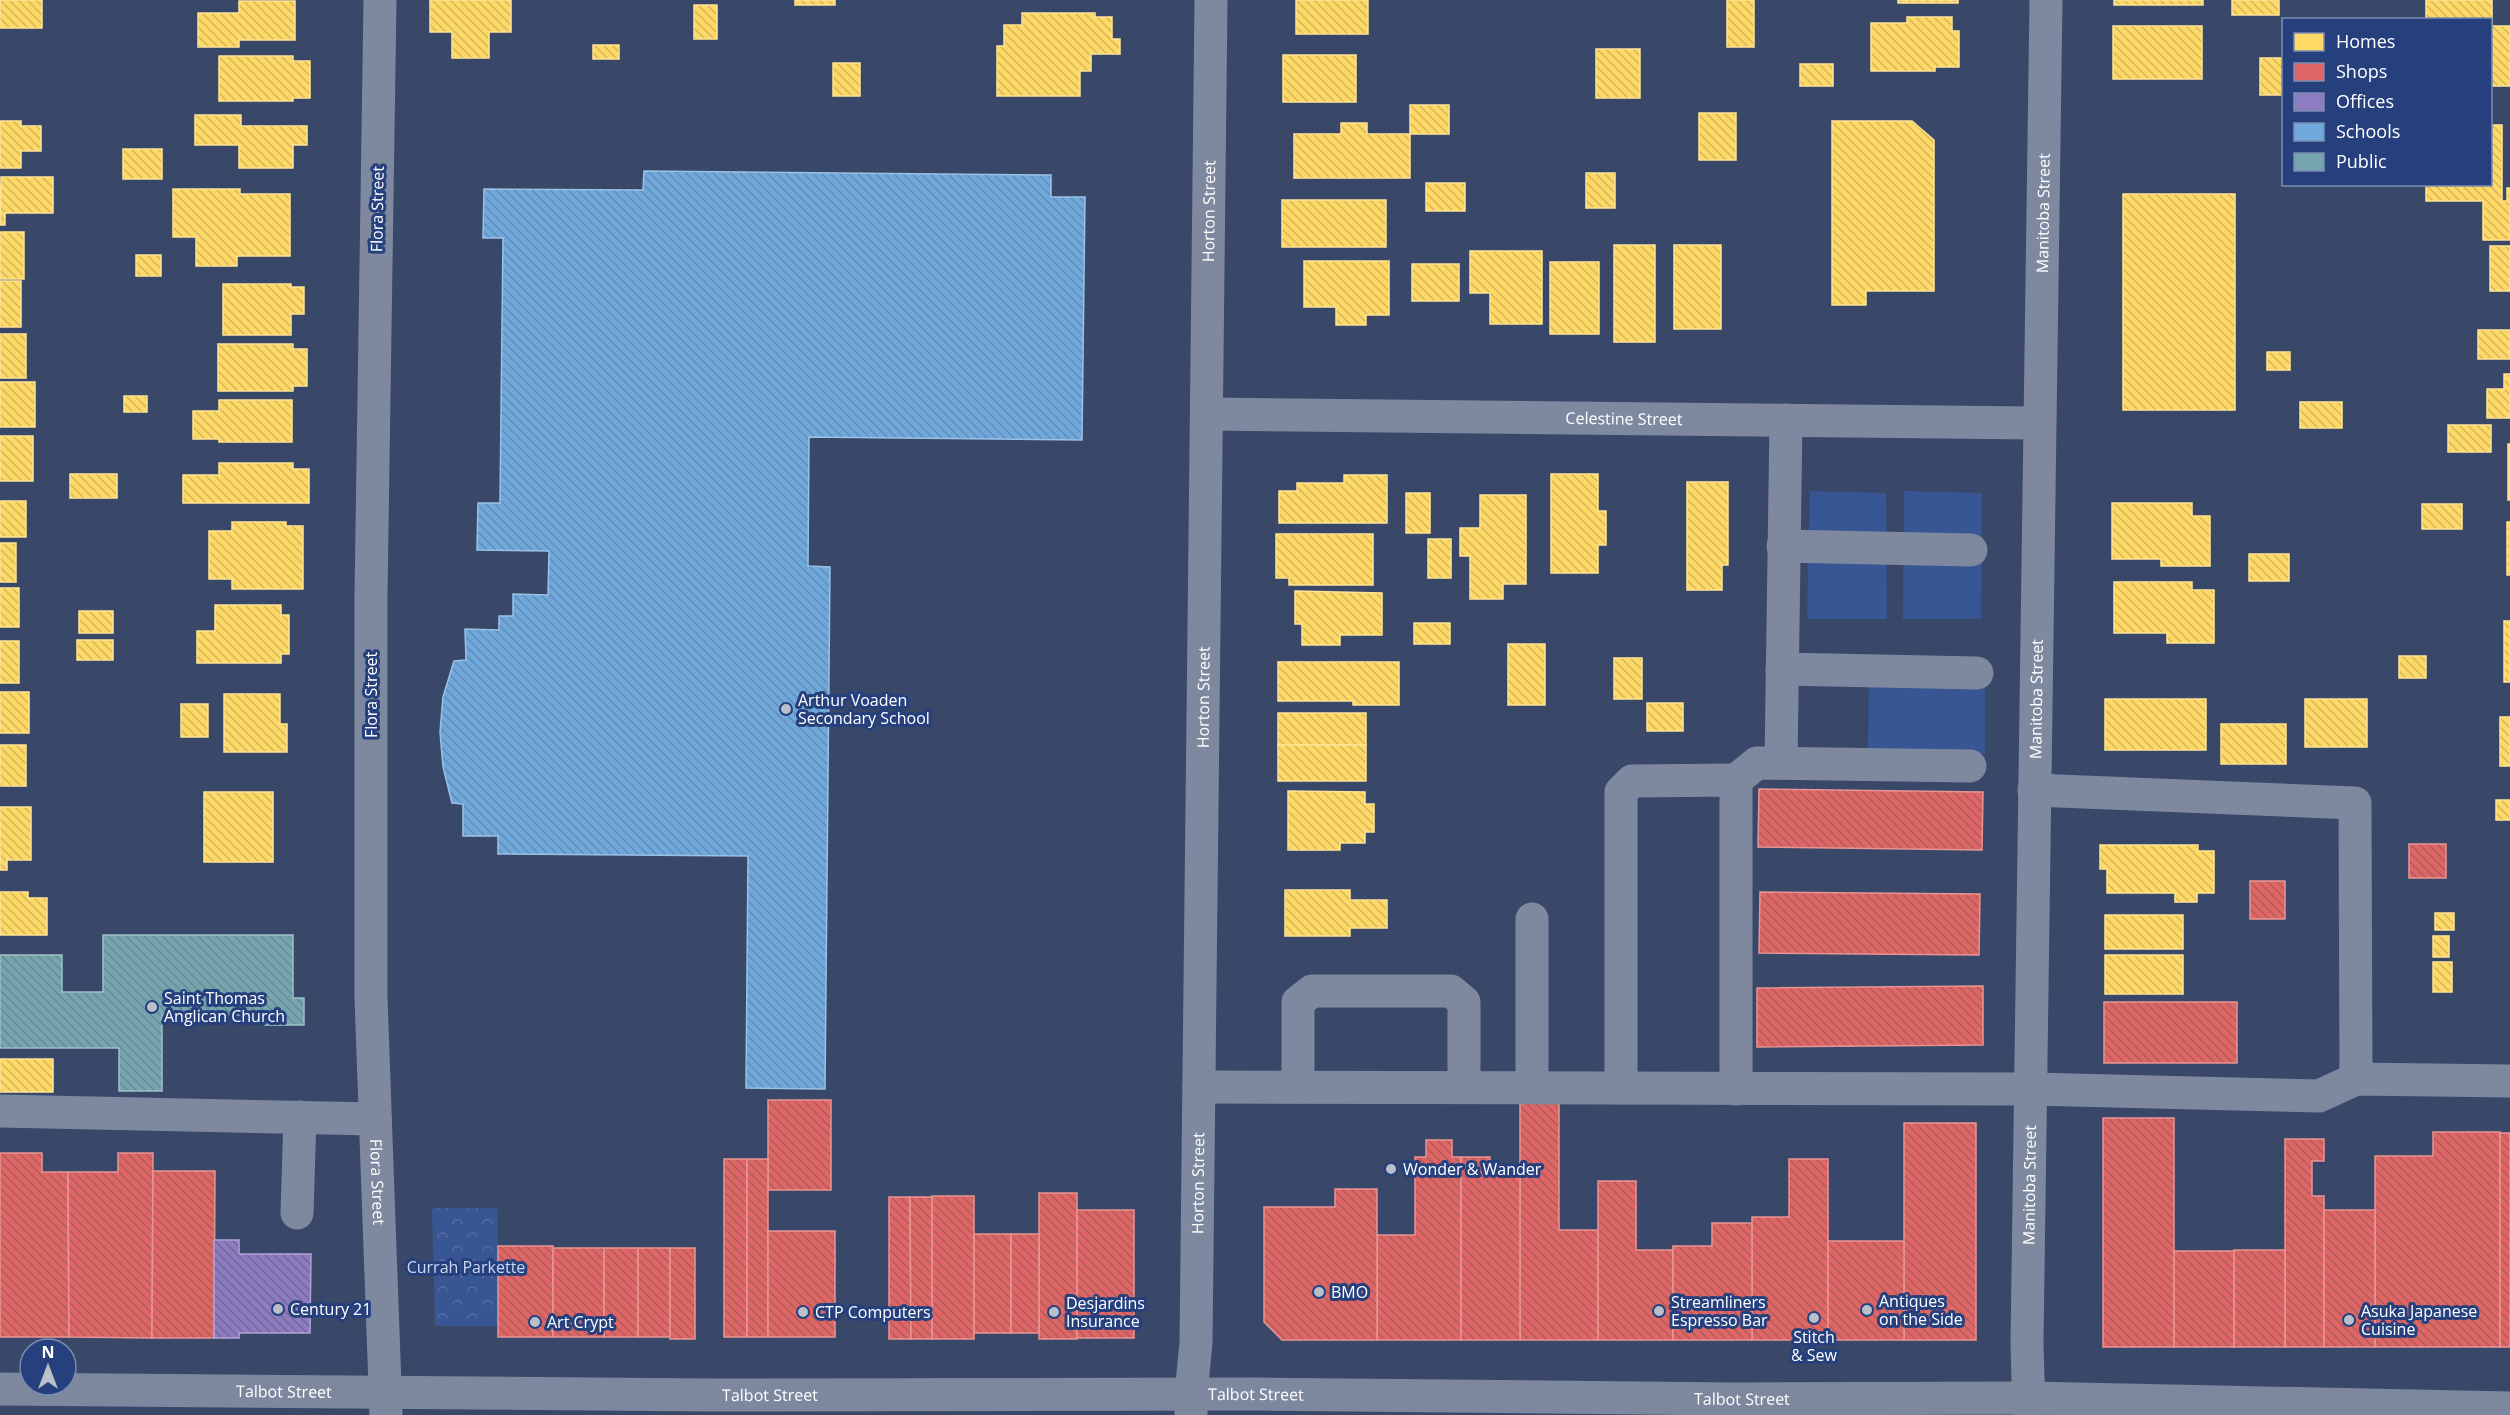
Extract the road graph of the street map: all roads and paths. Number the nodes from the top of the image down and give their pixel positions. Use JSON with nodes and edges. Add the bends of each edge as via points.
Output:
{"nodes":[{"id":1,"x":380,"y":0,"type":"edge"},
{"id":2,"x":1211,"y":0,"type":"edge"},
{"id":3,"x":2046,"y":0,"type":"edge"},
{"id":4,"x":1207,"y":414,"type":"junction"},
{"id":5,"x":1786,"y":420,"type":"junction"},
{"id":6,"x":2039,"y":423,"type":"junction"},
{"id":7,"x":1783,"y":546,"type":"junction"},
{"id":8,"x":1971,"y":550,"type":"dead end"},
{"id":9,"x":1782,"y":669,"type":"junction"},
{"id":10,"x":1977,"y":673,"type":"dead end"},
{"id":11,"x":1780,"y":763,"type":"junction"},
{"id":12,"x":1970,"y":766,"type":"dead end"},
{"id":13,"x":1736,"y":780,"type":"junction"},
{"id":14,"x":2034,"y":790,"type":"junction"},
{"id":15,"x":1532,"y":920,"type":"dead end"},
{"id":16,"x":2356,"y":1078,"type":"junction"},
{"id":17,"x":2510,"y":1081,"type":"edge"},
{"id":18,"x":1199,"y":1087,"type":"junction"},
{"id":19,"x":1298,"y":1087,"type":"junction"},
{"id":20,"x":1464,"y":1087,"type":"junction"},
{"id":21,"x":1532,"y":1087,"type":"junction"},
{"id":22,"x":1621,"y":1088,"type":"junction"},
{"id":23,"x":1737,"y":1089,"type":"junction"},
{"id":24,"x":2030,"y":1089,"type":"junction"},
{"id":25,"x":0,"y":1112,"type":"edge"},
{"id":26,"x":300,"y":1117,"type":"junction"},
{"id":27,"x":375,"y":1119,"type":"junction"},
{"id":28,"x":297,"y":1213,"type":"dead end"},
{"id":29,"x":0,"y":1389,"type":"edge"},
{"id":30,"x":385,"y":1403,"type":"edge"},
{"id":31,"x":1191,"y":1404,"type":"edge"},
{"id":32,"x":1297,"y":1405,"type":"edge"},
{"id":33,"x":1403,"y":1405,"type":"edge"},
{"id":34,"x":2029,"y":1406,"type":"edge"},
{"id":35,"x":1733,"y":1407,"type":"edge"},
{"id":36,"x":2208,"y":1408,"type":"edge"},
{"id":37,"x":2510,"y":1408,"type":"edge"},
{"id":38,"x":2470,"y":1411,"type":"edge"}],
"edges":[{"from":1,"to":27,"type":"street","name":"Flora Street","via":[[371,595],[371,998]]},
{"from":2,"to":4,"type":"street","name":"Horton Street"},
{"from":3,"to":6,"type":"street","name":"Manitoba Street"},
{"from":4,"to":5,"type":"street","name":"Celestine Street"},
{"from":4,"to":18,"type":"street","name":"Horton Street"},
{"from":5,"to":6,"type":"street","name":"Celestine Street"},
{"from":5,"to":7,"type":"street"},
{"from":6,"to":14,"type":"street","name":"Manitoba Street"},
{"from":7,"to":8,"type":"street"},
{"from":7,"to":9,"type":"street"},
{"from":9,"to":10,"type":"street"},
{"from":9,"to":11,"type":"street"},
{"from":11,"to":12,"type":"street"},
{"from":11,"to":13,"type":"street","via":[[1756,763]]},
{"from":13,"to":22,"type":"street","via":[[1632,782],[1621,792]]},
{"from":13,"to":23,"type":"street"},
{"from":14,"to":16,"type":"street","via":[[2355,802]]},
{"from":14,"to":24,"type":"street","name":"Manitoba Street"},
{"from":15,"to":21,"type":"street"},
{"from":16,"to":17,"type":"street"},
{"from":16,"to":24,"type":"street","via":[[2319,1096]]},
{"from":18,"to":19,"type":"street"},
{"from":18,"to":31,"type":"street","name":"Horton Street","via":[[1196,1343]]},
{"from":19,"to":20,"type":"street"},
{"from":19,"to":20,"type":"street","via":[[1298,1002],[1312,991],[1451,991],[1464,1002]]},
{"from":20,"to":21,"type":"street"},
{"from":21,"to":22,"type":"street"},
{"from":22,"to":23,"type":"street"},
{"from":23,"to":24,"type":"street"},
{"from":24,"to":34,"type":"street","name":"Manitoba Street"},
{"from":25,"to":26,"type":"street"},
{"from":26,"to":27,"type":"street"},
{"from":26,"to":28,"type":"street"},
{"from":27,"to":30,"type":"street","name":"Flora Street"},
{"from":29,"to":30,"type":"main road","name":"Talbot Street"},
{"from":30,"to":31,"type":"main road","name":"Talbot Street","via":[[710,1395]]},
{"from":31,"to":32,"type":"main road","name":"Talbot Street"},
{"from":32,"to":33,"type":"main road","name":"Talbot Street"},
{"from":33,"to":35,"type":"main road","name":"Talbot Street"},
{"from":34,"to":35,"type":"main road","name":"Talbot Street"},
{"from":34,"to":36,"type":"main road","name":"Talbot Street"},
{"from":36,"to":38,"type":"main road","name":"Talbot Street"},
{"from":37,"to":38,"type":"main road","name":"Talbot Street"}]}
